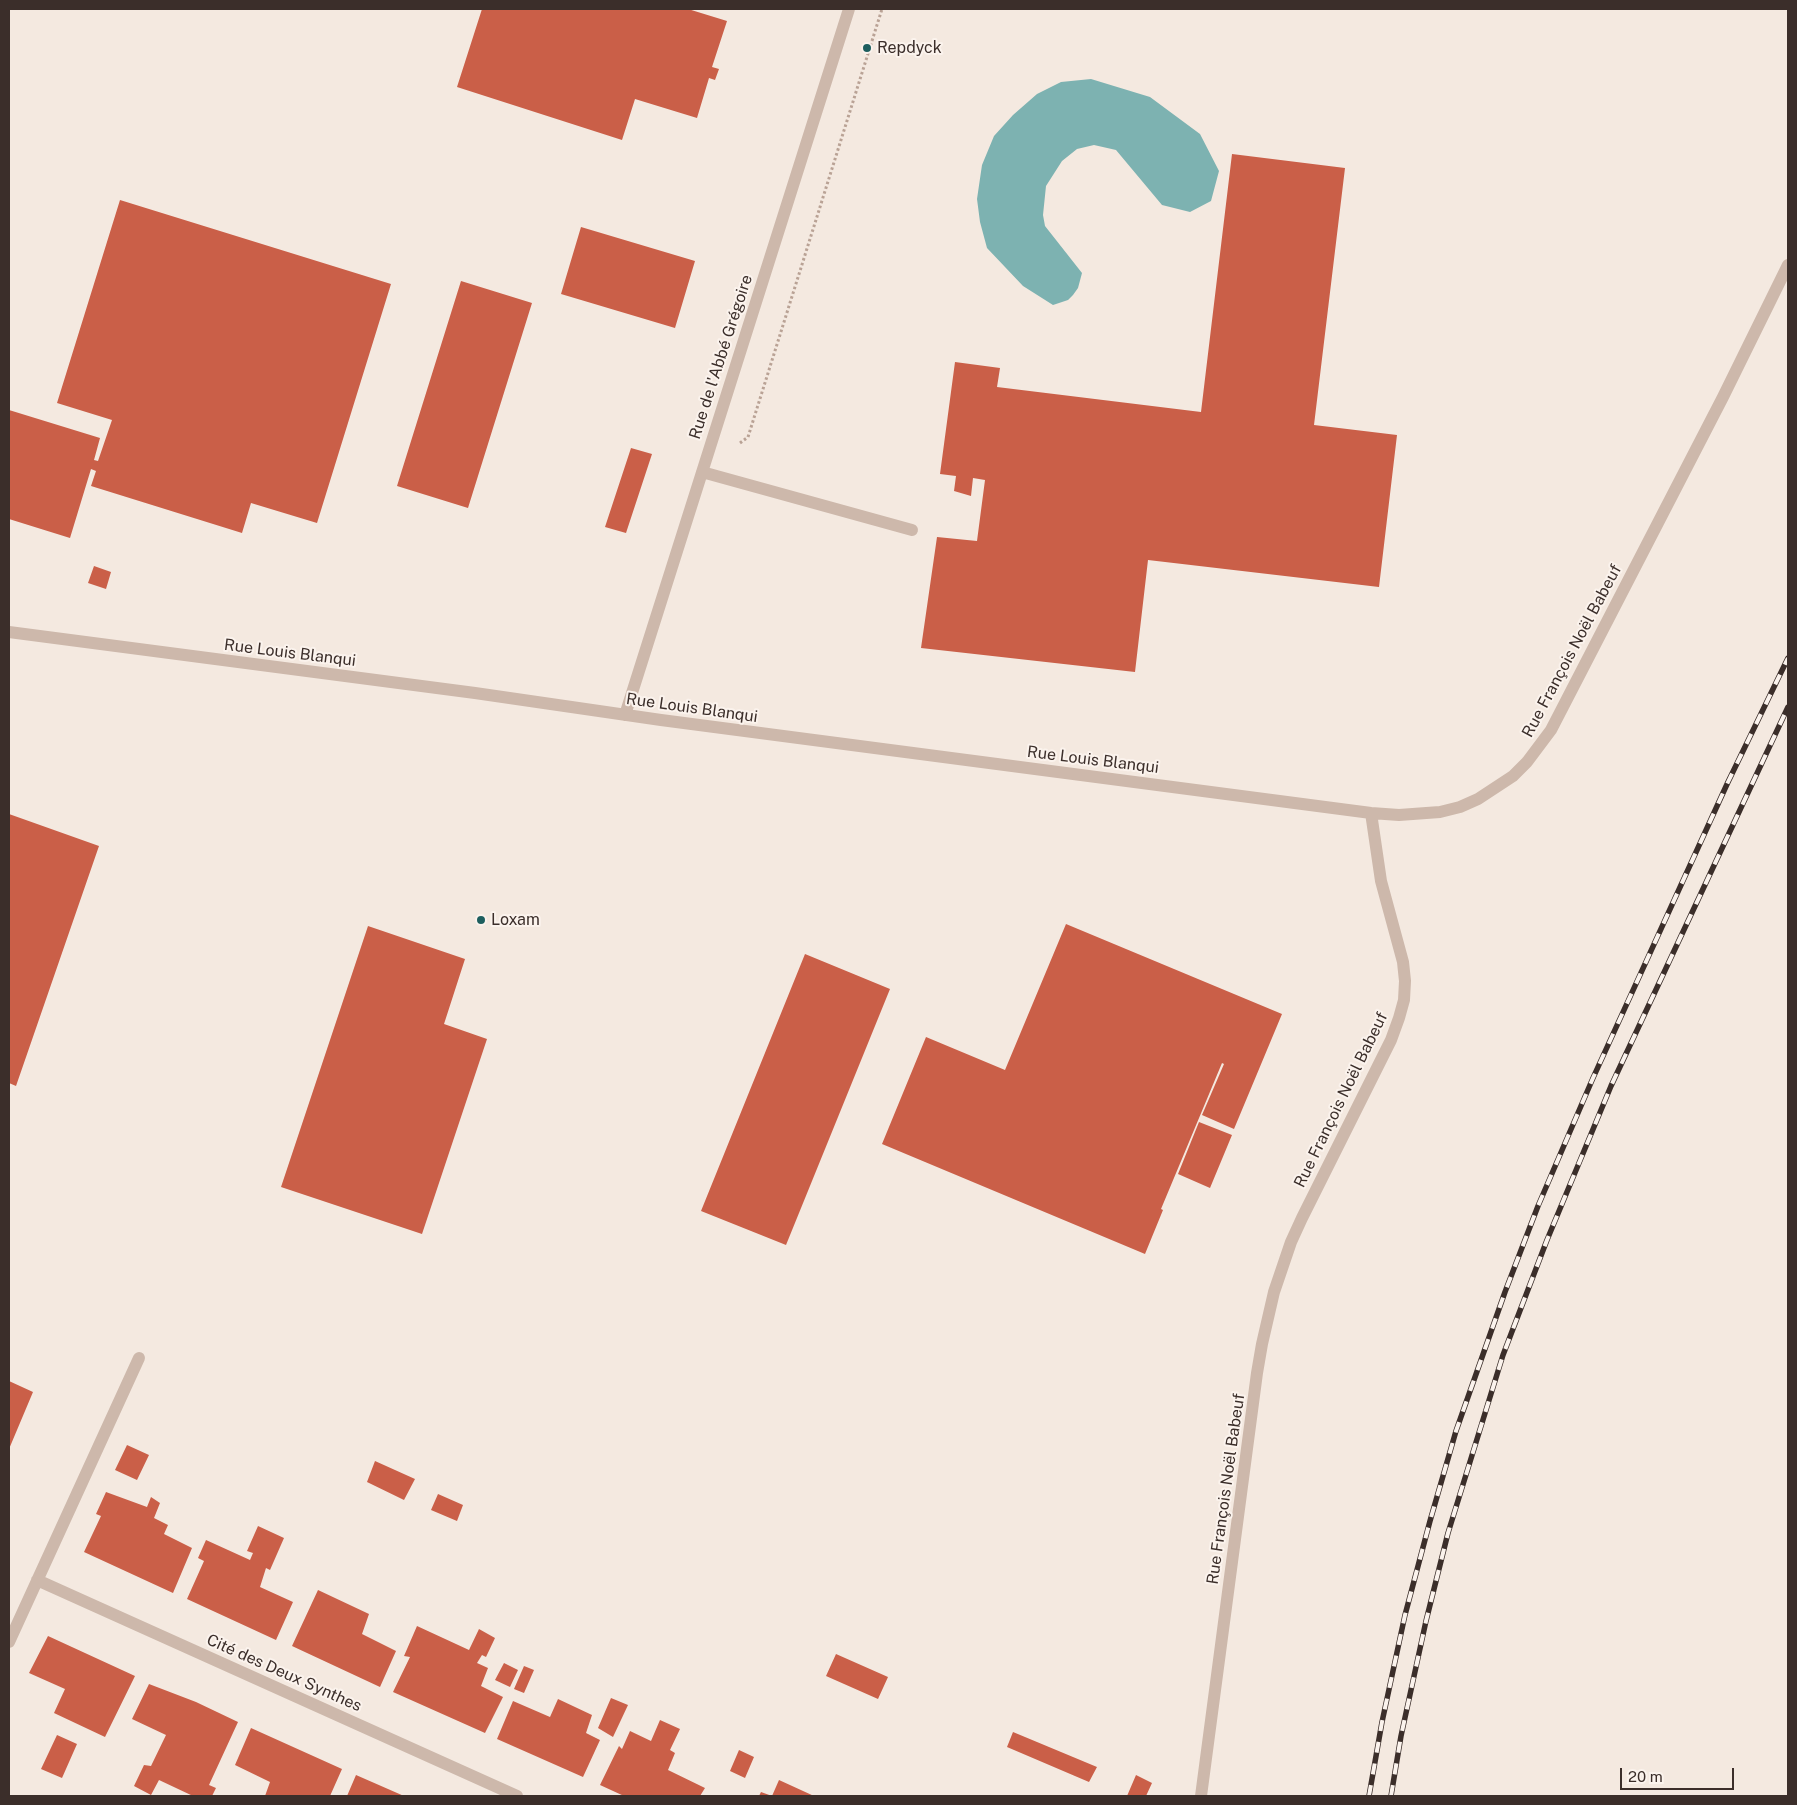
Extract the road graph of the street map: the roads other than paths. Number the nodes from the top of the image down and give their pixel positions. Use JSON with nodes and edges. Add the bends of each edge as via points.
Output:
{"nodes":[{"id":1,"x":849,"y":9,"type":"edge"},
{"id":2,"x":1788,"y":265,"type":"edge"},
{"id":3,"x":702,"y":472,"type":"junction"},
{"id":4,"x":912,"y":530,"type":"dead end"},
{"id":5,"x":9,"y":632,"type":"edge"},
{"id":6,"x":625,"y":715,"type":"junction"},
{"id":7,"x":1371,"y":813,"type":"junction"},
{"id":8,"x":139,"y":1358,"type":"dead end"},
{"id":9,"x":37,"y":1580,"type":"junction"},
{"id":10,"x":9,"y":1642,"type":"edge"},
{"id":11,"x":517,"y":1796,"type":"edge"},
{"id":12,"x":1201,"y":1796,"type":"edge"}],
"edges":[{"from":1,"to":3,"type":"street","name":"Rue de l'Abbé Grégoire"},
{"from":2,"to":7,"type":"street","name":"Rue François Noël Babeuf","via":[[1563,709],[1539,748],[1513,776],[1460,807],[1418,814]]},
{"from":3,"to":4,"type":"street"},
{"from":3,"to":6,"type":"street","name":"Rue de l'Abbé Grégoire"},
{"from":5,"to":6,"type":"street","name":"Rue Louis Blanqui"},
{"from":6,"to":7,"type":"street","name":"Rue Louis Blanqui"},
{"from":7,"to":12,"type":"street","name":"Rue François Noël Babeuf","via":[[1380,881],[1403,962],[1404,1000],[1391,1040],[1291,1242],[1274,1292],[1262,1344]]},
{"from":8,"to":9,"type":"street"},
{"from":9,"to":10,"type":"street"},
{"from":9,"to":11,"type":"street","name":"Cité des Deux Synthes"}]}
